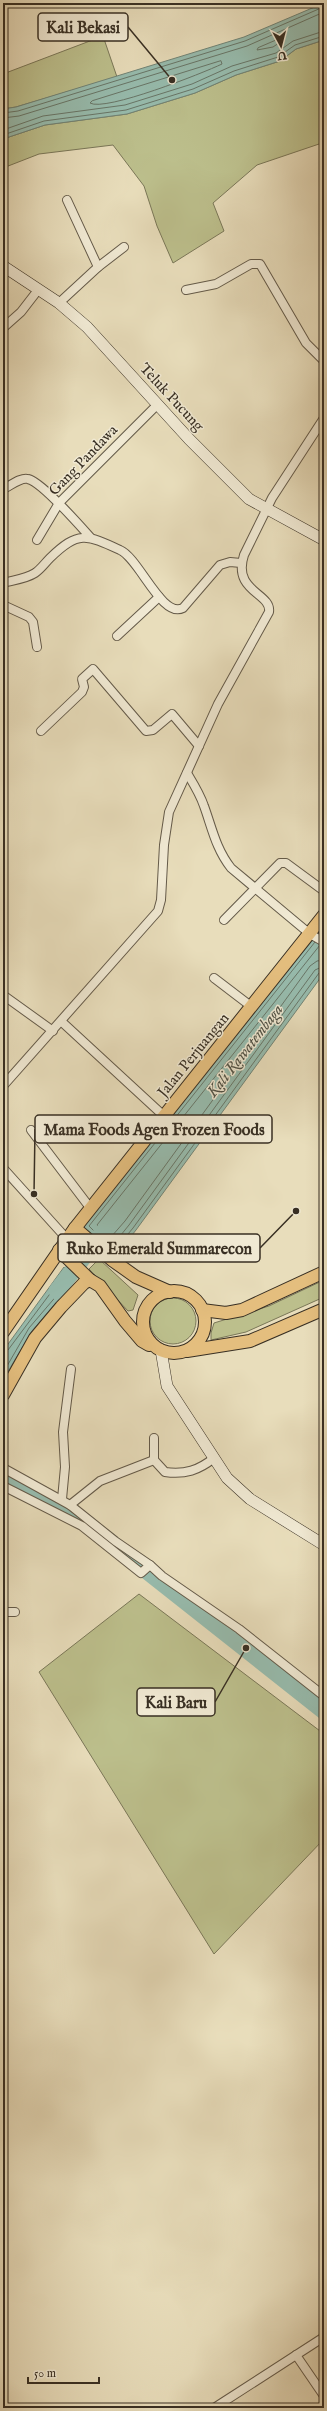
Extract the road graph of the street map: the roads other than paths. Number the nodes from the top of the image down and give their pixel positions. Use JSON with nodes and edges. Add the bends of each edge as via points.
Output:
{"nodes":[{"id":1,"x":66,"y":200,"type":"dead end"},
{"id":2,"x":124,"y":247,"type":"dead end"},
{"id":3,"x":3,"y":266,"type":"edge"},
{"id":4,"x":98,"y":267,"type":"junction"},
{"id":5,"x":38,"y":290,"type":"junction"},
{"id":6,"x":186,"y":290,"type":"dead end"},
{"id":7,"x":59,"y":303,"type":"junction"},
{"id":8,"x":3,"y":328,"type":"edge"},
{"id":9,"x":324,"y":361,"type":"edge"},
{"id":10,"x":157,"y":405,"type":"junction"},
{"id":11,"x":324,"y":418,"type":"edge"},
{"id":12,"x":3,"y":489,"type":"edge"},
{"id":13,"x":59,"y":504,"type":"junction"},
{"id":14,"x":266,"y":510,"type":"junction"},
{"id":15,"x":92,"y":538,"type":"junction"},
{"id":16,"x":37,"y":540,"type":"dead end"},
{"id":17,"x":324,"y":540,"type":"edge"},
{"id":18,"x":241,"y":563,"type":"junction"},
{"id":19,"x":3,"y":583,"type":"edge"},
{"id":20,"x":159,"y":596,"type":"junction"},
{"id":21,"x":3,"y":605,"type":"edge"},
{"id":22,"x":117,"y":636,"type":"dead end"},
{"id":23,"x":37,"y":647,"type":"dead end"},
{"id":24,"x":41,"y":731,"type":"dead end"},
{"id":25,"x":199,"y":746,"type":"junction"},
{"id":26,"x":187,"y":772,"type":"junction"},
{"id":27,"x":257,"y":888,"type":"junction"},
{"id":28,"x":324,"y":891,"type":"edge"},
{"id":29,"x":324,"y":915,"type":"edge"},
{"id":30,"x":224,"y":920,"type":"dead end"},
{"id":31,"x":317,"y":938,"type":"edge"},
{"id":32,"x":214,"y":978,"type":"dead end"},
{"id":33,"x":3,"y":995,"type":"edge"},
{"id":34,"x":252,"y":1007,"type":"junction"},
{"id":35,"x":62,"y":1022,"type":"junction"},
{"id":36,"x":53,"y":1031,"type":"junction"},
{"id":37,"x":3,"y":1086,"type":"edge"},
{"id":38,"x":165,"y":1117,"type":"junction"},
{"id":39,"x":31,"y":1130,"type":"dead end"},
{"id":40,"x":3,"y":1168,"type":"edge"},
{"id":41,"x":92,"y":1209,"type":"junction"},
{"id":42,"x":80,"y":1232,"type":"junction"},
{"id":43,"x":67,"y":1239,"type":"junction"},
{"id":44,"x":62,"y":1253,"type":"junction"},
{"id":45,"x":324,"y":1272,"type":"edge"},
{"id":46,"x":87,"y":1277,"type":"junction"},
{"id":47,"x":170,"y":1292,"type":"junction"},
{"id":48,"x":324,"y":1309,"type":"edge"},
{"id":49,"x":202,"y":1310,"type":"junction"},
{"id":50,"x":220,"y":1313,"type":"junction"},
{"id":51,"x":3,"y":1332,"type":"edge"},
{"id":52,"x":211,"y":1348,"type":"junction"},
{"id":53,"x":158,"y":1349,"type":"junction"},
{"id":54,"x":186,"y":1351,"type":"junction"},
{"id":55,"x":72,"y":1369,"type":"dead end"},
{"id":56,"x":3,"y":1395,"type":"edge"},
{"id":57,"x":154,"y":1438,"type":"dead end"},
{"id":58,"x":214,"y":1458,"type":"junction"},
{"id":59,"x":154,"y":1460,"type":"junction"},
{"id":60,"x":3,"y":1468,"type":"edge"},
{"id":61,"x":3,"y":1486,"type":"edge"},
{"id":62,"x":62,"y":1499,"type":"junction"},
{"id":63,"x":70,"y":1505,"type":"junction"},
{"id":64,"x":324,"y":1545,"type":"edge"},
{"id":65,"x":147,"y":1568,"type":"junction"},
{"id":66,"x":3,"y":1612,"type":"edge"},
{"id":67,"x":15,"y":1612,"type":"dead end"},
{"id":68,"x":324,"y":1696,"type":"edge"},
{"id":69,"x":324,"y":2337,"type":"edge"},
{"id":70,"x":296,"y":2355,"type":"junction"},
{"id":71,"x":324,"y":2396,"type":"edge"},
{"id":72,"x":324,"y":2405,"type":"edge"},
{"id":73,"x":214,"y":2408,"type":"edge"},
{"id":74,"x":320,"y":2408,"type":"edge"}],
"edges":[{"from":1,"to":4,"type":"street"},
{"from":2,"to":4,"type":"street"},
{"from":3,"to":5,"type":"street","name":"Teluk Pucung"},
{"from":4,"to":7,"type":"street"},
{"from":5,"to":7,"type":"street","name":"Teluk Pucung"},
{"from":5,"to":8,"type":"street","via":[[21,312]]},
{"from":6,"to":9,"type":"street","via":[[216,284],[251,264],[260,264],[306,343]]},
{"from":7,"to":10,"type":"street","name":"Teluk Pucung","via":[[115,356]]},
{"from":10,"to":13,"type":"street","name":"Gang Pandawa"},
{"from":10,"to":14,"type":"street","name":"Teluk Pucung","via":[[249,499]]},
{"from":11,"to":14,"type":"street"},
{"from":12,"to":13,"type":"street","via":[[23,479],[29,479]]},
{"from":13,"to":15,"type":"street"},
{"from":13,"to":16,"type":"street","name":"Gang Pandawa"},
{"from":14,"to":17,"type":"street","name":"Teluk Pucung"},
{"from":14,"to":18,"type":"street"},
{"from":15,"to":19,"type":"street","via":[[70,540],[33,575]]},
{"from":15,"to":20,"type":"street","via":[[127,554]]},
{"from":18,"to":20,"type":"street","via":[[220,564],[179,610],[170,608]]},
{"from":18,"to":25,"type":"street","via":[[243,579],[269,606],[269,612],[218,704]]},
{"from":20,"to":22,"type":"street"},
{"from":21,"to":23,"type":"street","via":[[29,617]]},
{"from":24,"to":25,"type":"street","via":[[82,692],[82,679],[93,669],[146,731],[154,730],[172,714]]},
{"from":25,"to":26,"type":"street"},
{"from":26,"to":27,"type":"street","via":[[203,803],[212,834],[223,858],[231,868]]},
{"from":26,"to":35,"type":"street","via":[[166,827],[158,911]]},
{"from":27,"to":28,"type":"street","via":[[277,865],[283,862]]},
{"from":27,"to":30,"type":"street"},
{"from":27,"to":31,"type":"street"},
{"from":29,"to":31,"type":"main road","name":"Jalan Perjuangan"},
{"from":31,"to":34,"type":"main road","name":"Jalan Perjuangan"},
{"from":32,"to":34,"type":"street"},
{"from":33,"to":36,"type":"street"},
{"from":34,"to":38,"type":"main road","name":"Jalan Perjuangan"},
{"from":35,"to":36,"type":"street"},
{"from":35,"to":38,"type":"street"},
{"from":36,"to":37,"type":"street"},
{"from":38,"to":41,"type":"main road","name":"Jalan Perjuangan"},
{"from":39,"to":41,"type":"street"},
{"from":40,"to":43,"type":"street"},
{"from":41,"to":42,"type":"main road","name":"Jalan Perjuangan"},
{"from":42,"to":43,"type":"main road","name":"Jalan Perjuangan"},
{"from":42,"to":47,"type":"main road","via":[[142,1281]]},
{"from":43,"to":44,"type":"main road","name":"Jalan Perjuangan"},
{"from":44,"to":46,"type":"main road"},
{"from":44,"to":51,"type":"main road","name":"Jalan Perjuangan"},
{"from":45,"to":50,"type":"main road","via":[[246,1310]]},
{"from":46,"to":53,"type":"main road","via":[[100,1286],[142,1341]]},
{"from":46,"to":56,"type":"main road","via":[[35,1338]]},
{"from":47,"to":49,"type":"main road","via":[[190,1296]]},
{"from":47,"to":53,"type":"main road","via":[[160,1295],[151,1302],[143,1317],[146,1336]]},
{"from":48,"to":52,"type":"main road","via":[[250,1341]]},
{"from":49,"to":50,"type":"main road"},
{"from":49,"to":54,"type":"main road","via":[[205,1324],[203,1334],[197,1343]]},
{"from":50,"to":52,"type":"main road","via":[[216,1316],[210,1334]]},
{"from":52,"to":54,"type":"main road"},
{"from":53,"to":54,"type":"main road","via":[[173,1353]]},
{"from":53,"to":58,"type":"street","via":[[167,1386]]},
{"from":55,"to":62,"type":"street","via":[[63,1432],[65,1467]]},
{"from":57,"to":59,"type":"street"},
{"from":58,"to":59,"type":"street","via":[[201,1468],[180,1473],[163,1471]]},
{"from":58,"to":64,"type":"street","via":[[227,1478],[245,1495]]},
{"from":59,"to":63,"type":"street","via":[[100,1481]]},
{"from":60,"to":62,"type":"street"},
{"from":61,"to":65,"type":"street","via":[[82,1526],[141,1574]]},
{"from":62,"to":63,"type":"street"},
{"from":63,"to":65,"type":"street"},
{"from":65,"to":68,"type":"street","via":[[239,1628]]},
{"from":66,"to":67,"type":"street"},
{"from":69,"to":70,"type":"street"},
{"from":70,"to":71,"type":"street"},
{"from":70,"to":73,"type":"street"},
{"from":72,"to":74,"type":"street"}]}
